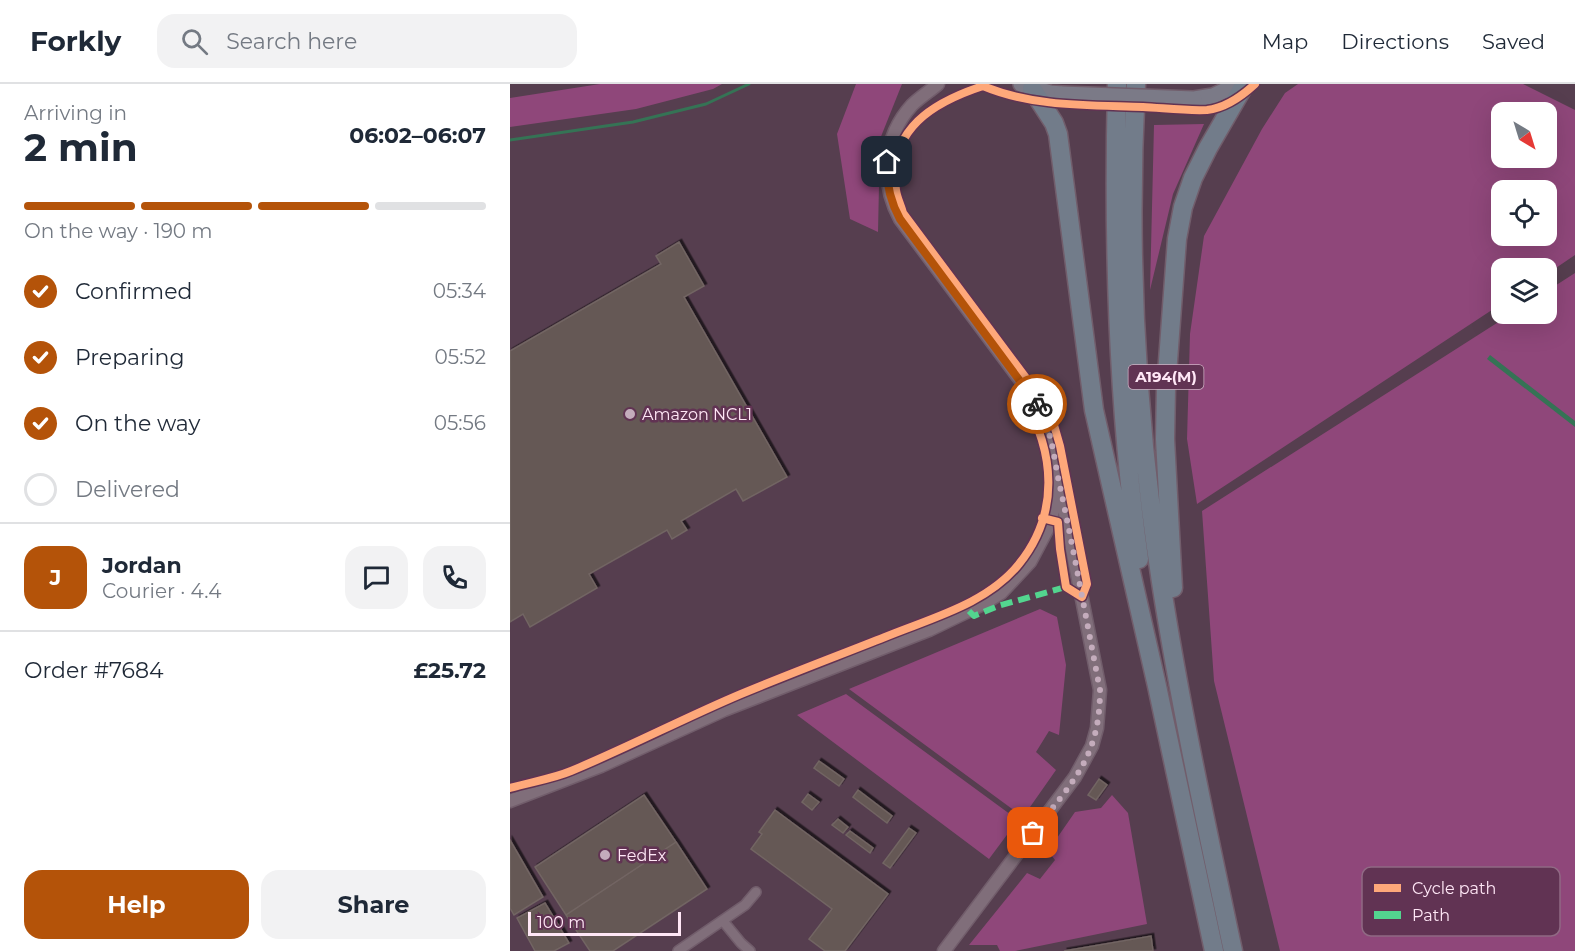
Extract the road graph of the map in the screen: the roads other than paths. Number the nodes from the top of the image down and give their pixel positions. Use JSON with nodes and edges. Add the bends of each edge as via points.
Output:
{"nodes":[{"id":1,"x":949,"y":84,"type":"edge"},
{"id":2,"x":1117,"y":84,"type":"edge"},
{"id":3,"x":1136,"y":84,"type":"edge"},
{"id":4,"x":1238,"y":84,"type":"edge"},
{"id":5,"x":1245,"y":84,"type":"edge"},
{"id":6,"x":1027,"y":86,"type":"edge"},
{"id":7,"x":934,"y":87,"type":"edge"},
{"id":8,"x":1060,"y":487,"type":"junction"},
{"id":9,"x":1157,"y":686,"type":"junction"},
{"id":10,"x":1179,"y":686,"type":"junction"},
{"id":11,"x":510,"y":801,"type":"edge"},
{"id":12,"x":756,"y":892,"type":"dead end"},
{"id":13,"x":723,"y":921,"type":"junction"},
{"id":14,"x":678,"y":951,"type":"edge"},
{"id":15,"x":750,"y":951,"type":"edge"},
{"id":16,"x":944,"y":951,"type":"edge"},
{"id":17,"x":1214,"y":951,"type":"edge"},
{"id":18,"x":1233,"y":951,"type":"edge"}],
"edges":[{"from":1,"to":7,"type":"street"},
{"from":2,"to":9,"type":"highway","number":"A194(M)","via":[[1114,192],[1120,386]]},
{"from":3,"to":10,"type":"highway","number":"A194(M)","via":[[1133,219],[1138,382],[1161,580]]},
{"from":4,"to":6,"type":"main road","bridge":true,"via":[[1213,96],[1194,99],[1062,94]]},
{"from":5,"to":10,"type":"highway","number":"A194(M)","via":[[1193,178],[1177,238],[1164,439]]},
{"from":6,"to":9,"type":"highway","number":"A194(M)","via":[[1058,134],[1094,410]]},
{"from":7,"to":8,"type":"street","via":[[910,108],[893,135],[886,176],[892,204],[1038,405],[1053,442]]},
{"from":8,"to":11,"type":"street","via":[[1048,528],[1030,562],[1001,593],[985,603],[922,633],[724,710],[601,766]]},
{"from":8,"to":16,"type":"street","via":[[1100,690],[1096,731],[1076,777]]},
{"from":9,"to":17,"type":"highway","number":"A194(M)"},
{"from":10,"to":18,"type":"highway","number":"A194(M)"},
{"from":12,"to":13,"type":"street"},
{"from":13,"to":14,"type":"street"},
{"from":13,"to":15,"type":"street"}]}
